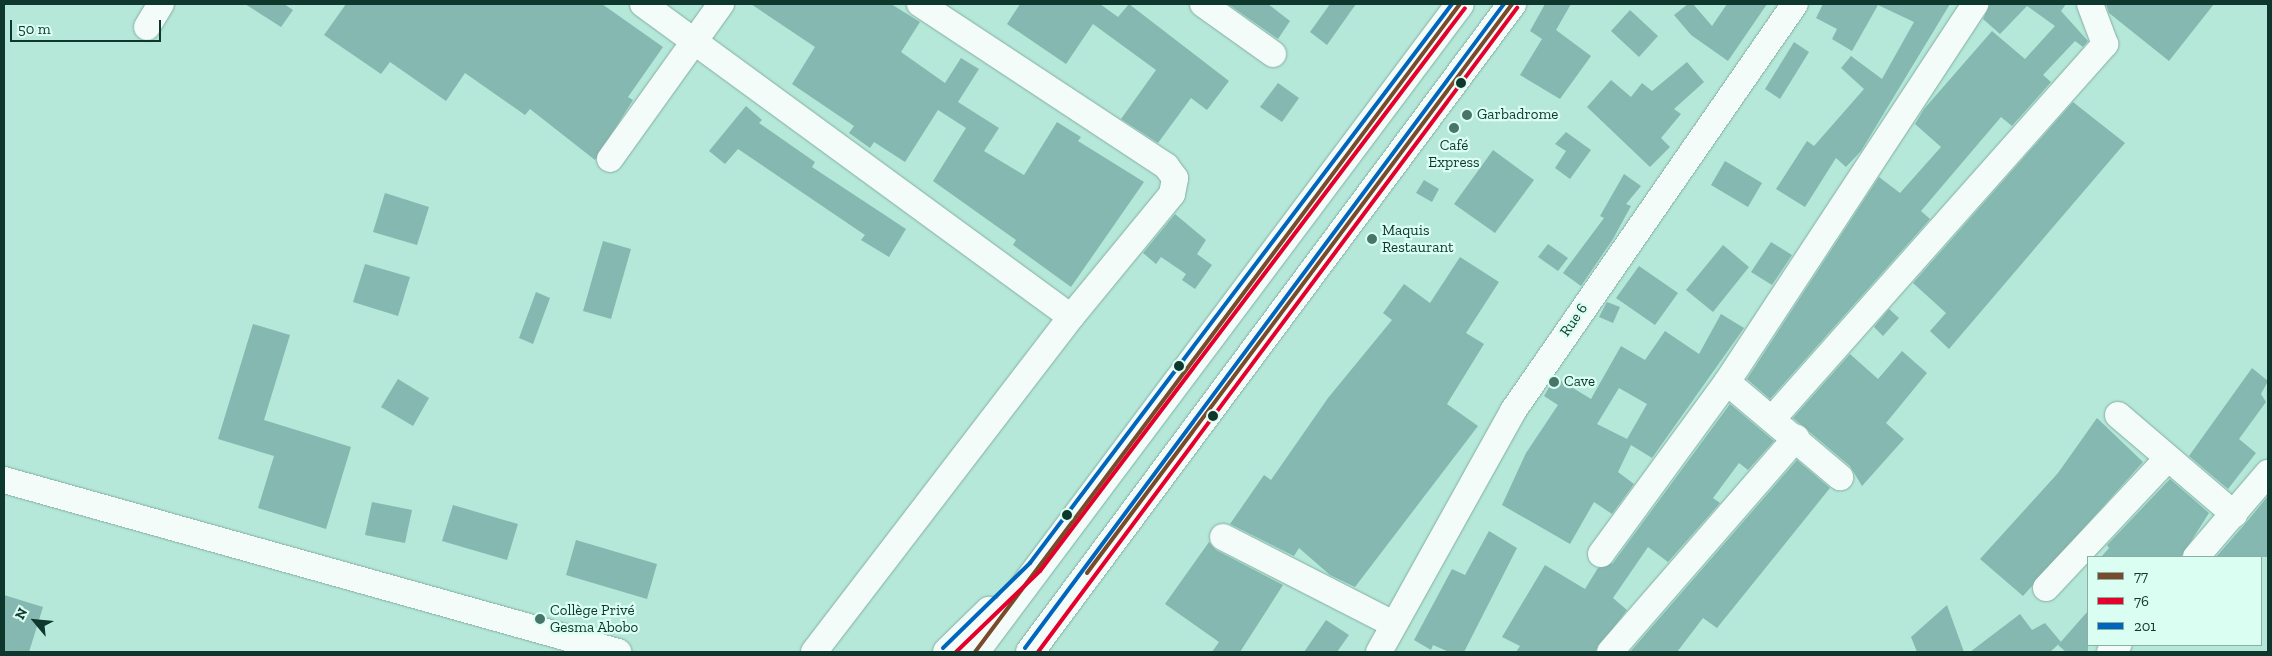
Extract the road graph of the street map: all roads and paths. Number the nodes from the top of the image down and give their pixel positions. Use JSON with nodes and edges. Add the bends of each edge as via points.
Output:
{"nodes":[{"id":1,"x":162,"y":4,"type":"edge"},
{"id":2,"x":643,"y":4,"type":"edge"},
{"id":3,"x":720,"y":4,"type":"edge"},
{"id":4,"x":920,"y":4,"type":"edge"},
{"id":5,"x":1203,"y":4,"type":"edge"},
{"id":6,"x":1512,"y":4,"type":"edge"},
{"id":7,"x":1795,"y":4,"type":"edge"},
{"id":8,"x":1975,"y":4,"type":"edge"},
{"id":9,"x":2090,"y":4,"type":"edge"},
{"id":10,"x":1457,"y":5,"type":"edge"},
{"id":11,"x":147,"y":27,"type":"dead end"},
{"id":12,"x":697,"y":43,"type":"junction"},
{"id":13,"x":1273,"y":54,"type":"dead end"},
{"id":14,"x":610,"y":159,"type":"dead end"},
{"id":15,"x":1071,"y":317,"type":"junction"},
{"id":16,"x":1727,"y":382,"type":"junction"},
{"id":17,"x":2118,"y":415,"type":"dead end"},
{"id":18,"x":1774,"y":417,"type":"junction"},
{"id":19,"x":1796,"y":438,"type":"junction"},
{"id":20,"x":2168,"y":458,"type":"junction"},
{"id":21,"x":2268,"y":474,"type":"edge"},
{"id":22,"x":1840,"y":477,"type":"dead end"},
{"id":23,"x":4,"y":480,"type":"edge"},
{"id":24,"x":2234,"y":514,"type":"junction"},
{"id":25,"x":1223,"y":537,"type":"dead end"},
{"id":26,"x":1601,"y":554,"type":"dead end"},
{"id":27,"x":2197,"y":556,"type":"edge"},
{"id":28,"x":1035,"y":567,"type":"junction"},
{"id":29,"x":2046,"y":588,"type":"dead end"},
{"id":30,"x":1393,"y":624,"type":"junction"},
{"id":31,"x":618,"y":652,"type":"edge"},
{"id":32,"x":814,"y":652,"type":"edge"},
{"id":33,"x":947,"y":652,"type":"edge"},
{"id":34,"x":975,"y":652,"type":"edge"},
{"id":35,"x":1030,"y":652,"type":"edge"},
{"id":36,"x":1379,"y":652,"type":"edge"},
{"id":37,"x":1610,"y":652,"type":"edge"}],
"edges":[{"from":1,"to":11,"type":"street"},
{"from":2,"to":12,"type":"street"},
{"from":3,"to":12,"type":"street"},
{"from":4,"to":15,"type":"street","via":[[1166,166],[1175,178],[1172,194]]},
{"from":5,"to":13,"type":"street"},
{"from":6,"to":35,"type":"main road"},
{"from":7,"to":30,"type":"street","name":"Rue 6","via":[[1513,410]]},
{"from":8,"to":16,"type":"street"},
{"from":9,"to":18,"type":"street","via":[[2105,44]]},
{"from":10,"to":28,"type":"main road"},
{"from":12,"to":14,"type":"street"},
{"from":12,"to":15,"type":"street"},
{"from":15,"to":32,"type":"street"},
{"from":16,"to":18,"type":"street"},
{"from":16,"to":26,"type":"street"},
{"from":17,"to":20,"type":"street"},
{"from":18,"to":19,"type":"street"},
{"from":19,"to":22,"type":"street"},
{"from":19,"to":37,"type":"street"},
{"from":20,"to":24,"type":"street"},
{"from":20,"to":29,"type":"street"},
{"from":21,"to":24,"type":"street"},
{"from":23,"to":31,"type":"street"},
{"from":24,"to":27,"type":"street"},
{"from":25,"to":30,"type":"street"},
{"from":28,"to":33,"type":"main road"},
{"from":28,"to":34,"type":"main road"},
{"from":30,"to":36,"type":"street","name":"Rue 6"}]}
